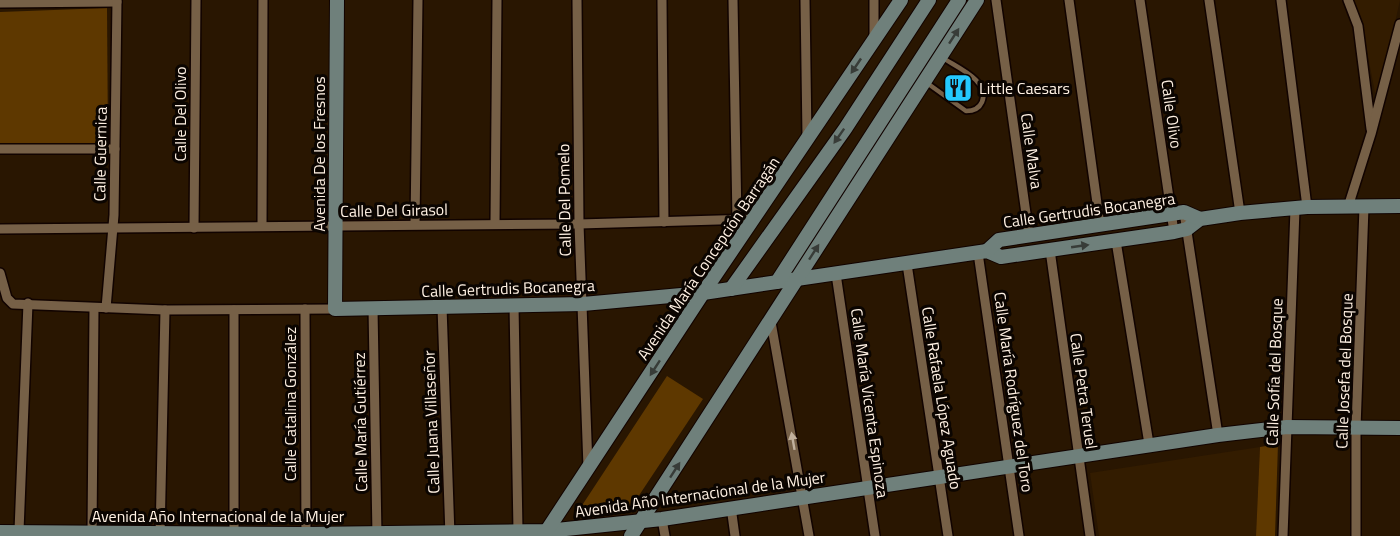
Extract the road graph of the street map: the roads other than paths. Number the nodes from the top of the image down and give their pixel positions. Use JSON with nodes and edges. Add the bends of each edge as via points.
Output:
{"nodes":[{"id":1,"x":196,"y":0,"type":"edge"},
{"id":2,"x":262,"y":0,"type":"edge"},
{"id":3,"x":337,"y":0,"type":"edge"},
{"id":4,"x":418,"y":0,"type":"edge"},
{"id":5,"x":497,"y":0,"type":"edge"},
{"id":6,"x":577,"y":0,"type":"edge"},
{"id":7,"x":662,"y":0,"type":"edge"},
{"id":8,"x":733,"y":0,"type":"edge"},
{"id":9,"x":805,"y":0,"type":"edge"},
{"id":10,"x":874,"y":0,"type":"edge"},
{"id":11,"x":901,"y":0,"type":"edge"},
{"id":12,"x":929,"y":0,"type":"edge"},
{"id":13,"x":959,"y":0,"type":"edge"},
{"id":14,"x":977,"y":0,"type":"edge"},
{"id":15,"x":996,"y":0,"type":"edge"},
{"id":16,"x":1069,"y":0,"type":"edge"},
{"id":17,"x":1140,"y":0,"type":"edge"},
{"id":18,"x":1209,"y":0,"type":"edge"},
{"id":19,"x":1281,"y":0,"type":"edge"},
{"id":20,"x":1348,"y":0,"type":"edge"},
{"id":21,"x":117,"y":1,"type":"edge"},
{"id":22,"x":0,"y":3,"type":"edge"},
{"id":23,"x":1400,"y":24,"type":"edge"},
{"id":24,"x":874,"y":40,"type":"junction"},
{"id":25,"x":941,"y":57,"type":"junction"},
{"id":26,"x":925,"y":81,"type":"junction"},
{"id":27,"x":1371,"y":134,"type":"junction"},
{"id":28,"x":807,"y":140,"type":"junction"},
{"id":29,"x":0,"y":149,"type":"edge"},
{"id":30,"x":115,"y":149,"type":"junction"},
{"id":31,"x":1400,"y":206,"type":"edge"},
{"id":32,"x":1348,"y":207,"type":"junction"},
{"id":33,"x":1364,"y":207,"type":"junction"},
{"id":34,"x":1301,"y":208,"type":"junction"},
{"id":35,"x":1178,"y":213,"type":"junction"},
{"id":36,"x":1240,"y":213,"type":"junction"},
{"id":37,"x":753,"y":219,"type":"junction"},
{"id":38,"x":1200,"y":219,"type":"junction"},
{"id":39,"x":736,"y":220,"type":"junction"},
{"id":40,"x":664,"y":222,"type":"junction"},
{"id":41,"x":495,"y":223,"type":"junction"},
{"id":42,"x":415,"y":224,"type":"junction"},
{"id":43,"x":579,"y":224,"type":"junction"},
{"id":44,"x":1100,"y":225,"type":"junction"},
{"id":45,"x":262,"y":226,"type":"junction"},
{"id":46,"x":335,"y":226,"type":"junction"},
{"id":47,"x":114,"y":228,"type":"junction"},
{"id":48,"x":194,"y":228,"type":"junction"},
{"id":49,"x":0,"y":229,"type":"edge"},
{"id":50,"x":1181,"y":230,"type":"junction"},
{"id":51,"x":1029,"y":235,"type":"junction"},
{"id":52,"x":1116,"y":241,"type":"junction"},
{"id":53,"x":1050,"y":250,"type":"junction"},
{"id":54,"x":982,"y":252,"type":"junction"},
{"id":55,"x":907,"y":264,"type":"junction"},
{"id":56,"x":0,"y":273,"type":"edge"},
{"id":57,"x":837,"y":274,"type":"junction"},
{"id":58,"x":796,"y":280,"type":"junction"},
{"id":59,"x":777,"y":282,"type":"junction"},
{"id":60,"x":731,"y":289,"type":"junction"},
{"id":61,"x":703,"y":293,"type":"junction"},
{"id":62,"x":28,"y":303,"type":"junction"},
{"id":63,"x":583,"y":304,"type":"junction"},
{"id":64,"x":514,"y":305,"type":"junction"},
{"id":65,"x":442,"y":307,"type":"junction"},
{"id":66,"x":94,"y":308,"type":"junction"},
{"id":67,"x":106,"y":308,"type":"junction"},
{"id":68,"x":373,"y":308,"type":"junction"},
{"id":69,"x":305,"y":309,"type":"junction"},
{"id":70,"x":335,"y":309,"type":"junction"},
{"id":71,"x":165,"y":310,"type":"junction"},
{"id":72,"x":234,"y":310,"type":"junction"},
{"id":73,"x":771,"y":322,"type":"junction"},
{"id":74,"x":1287,"y":427,"type":"junction"},
{"id":75,"x":1356,"y":428,"type":"junction"},
{"id":76,"x":1400,"y":428,"type":"edge"},
{"id":77,"x":1218,"y":435,"type":"junction"},
{"id":78,"x":1149,"y":444,"type":"junction"},
{"id":79,"x":1078,"y":456,"type":"junction"},
{"id":80,"x":1010,"y":466,"type":"junction"},
{"id":81,"x":588,"y":472,"type":"junction"},
{"id":82,"x":939,"y":476,"type":"junction"},
{"id":83,"x":867,"y":487,"type":"junction"},
{"id":84,"x":803,"y":498,"type":"junction"},
{"id":85,"x":731,"y":507,"type":"junction"},
{"id":86,"x":662,"y":519,"type":"junction"},
{"id":87,"x":641,"y":521,"type":"junction"},
{"id":88,"x":19,"y":531,"type":"junction"},
{"id":89,"x":518,"y":531,"type":"junction"},
{"id":90,"x":0,"y":532,"type":"edge"},
{"id":91,"x":234,"y":533,"type":"junction"},
{"id":92,"x":450,"y":533,"type":"edge"},
{"id":93,"x":545,"y":533,"type":"edge"},
{"id":94,"x":35,"y":534,"type":"edge"},
{"id":95,"x":94,"y":534,"type":"edge"},
{"id":96,"x":377,"y":534,"type":"edge"},
{"id":97,"x":160,"y":535,"type":"edge"},
{"id":98,"x":306,"y":535,"type":"edge"},
{"id":99,"x":631,"y":536,"type":"edge"},
{"id":100,"x":665,"y":536,"type":"edge"},
{"id":101,"x":735,"y":536,"type":"edge"},
{"id":102,"x":809,"y":536,"type":"edge"},
{"id":103,"x":875,"y":536,"type":"edge"},
{"id":104,"x":948,"y":536,"type":"edge"},
{"id":105,"x":1020,"y":536,"type":"edge"},
{"id":106,"x":1090,"y":536,"type":"edge"},
{"id":107,"x":1283,"y":536,"type":"edge"},
{"id":108,"x":1356,"y":536,"type":"edge"}],
"edges":[{"from":1,"to":48,"type":"street","name":"Calle Del Olivo"},
{"from":2,"to":45,"type":"street"},
{"from":3,"to":46,"type":"street","name":"Avenida De los Fresnos"},
{"from":4,"to":42,"type":"street"},
{"from":5,"to":41,"type":"street"},
{"from":6,"to":43,"type":"street","name":"Calle Del Pomelo"},
{"from":7,"to":40,"type":"street"},
{"from":8,"to":39,"type":"street"},
{"from":9,"to":28,"type":"street"},
{"from":10,"to":24,"type":"street"},
{"from":11,"to":24,"type":"street","name":"Avenida María Concepción Barragán"},
{"from":12,"to":60,"type":"street","one_way":true,"via":[[845,129]]},
{"from":13,"to":59,"type":"street"},
{"from":25,"to":14,"type":"street","one_way":true},
{"from":15,"to":51,"type":"street","name":"Calle Malva"},
{"from":16,"to":44,"type":"street"},
{"from":17,"to":35,"type":"street","name":"Calle Olivo"},
{"from":18,"to":36,"type":"street"},
{"from":19,"to":34,"type":"street","name":"Calle Sofía del Bosque"},
{"from":20,"to":27,"type":"street","via":[[1358,26]]},
{"from":21,"to":22,"type":"street"},
{"from":21,"to":30,"type":"street","name":"Calle Guernica"},
{"from":23,"to":27,"type":"street"},
{"from":24,"to":28,"type":"street","name":"Avenida María Concepción Barragán","one_way":true},
{"from":25,"to":26,"type":"street"},
{"from":25,"to":26,"type":"lane","via":[[978,82],[984,96],[981,104],[966,111]]},
{"from":58,"to":26,"type":"street","one_way":true},
{"from":27,"to":32,"type":"street"},
{"from":28,"to":37,"type":"street","name":"Avenida María Concepción Barragán"},
{"from":29,"to":30,"type":"street"},
{"from":30,"to":47,"type":"street","name":"Calle Guernica"},
{"from":31,"to":33,"type":"street","name":"Calle Gertrudis Bocanegra"},
{"from":32,"to":33,"type":"street","name":"Calle Gertrudis Bocanegra"},
{"from":32,"to":34,"type":"street","name":"Calle Gertrudis Bocanegra"},
{"from":33,"to":75,"type":"street","name":"Calle Josefa del Bosque"},
{"from":34,"to":36,"type":"street","name":"Calle Gertrudis Bocanegra"},
{"from":34,"to":74,"type":"street","name":"Calle Sofía del Bosque"},
{"from":35,"to":38,"type":"street","name":"Calle Gertrudis Bocanegra"},
{"from":35,"to":44,"type":"street","name":"Calle Gertrudis Bocanegra"},
{"from":35,"to":50,"type":"street","name":"Calle Olivo"},
{"from":36,"to":38,"type":"street","name":"Calle Gertrudis Bocanegra"},
{"from":37,"to":39,"type":"street","name":"Calle Del Girasol"},
{"from":37,"to":61,"type":"street","name":"Avenida María Concepción Barragán"},
{"from":38,"to":50,"type":"street","name":"Calle Gertrudis Bocanegra"},
{"from":39,"to":40,"type":"street","name":"Calle Del Girasol"},
{"from":40,"to":43,"type":"street","name":"Calle Del Girasol"},
{"from":41,"to":42,"type":"street","name":"Calle Del Girasol"},
{"from":41,"to":43,"type":"street","name":"Calle Del Girasol"},
{"from":42,"to":46,"type":"street","name":"Calle Del Girasol"},
{"from":43,"to":63,"type":"street","name":"Calle Del Pomelo"},
{"from":44,"to":51,"type":"street","name":"Calle Gertrudis Bocanegra"},
{"from":45,"to":46,"type":"street","name":"Calle Del Girasol"},
{"from":45,"to":48,"type":"street","name":"Calle Del Girasol"},
{"from":46,"to":70,"type":"street","name":"Avenida De los Fresnos"},
{"from":47,"to":48,"type":"street","name":"Calle Del Girasol"},
{"from":47,"to":49,"type":"street","name":"Calle Del Girasol"},
{"from":47,"to":67,"type":"street","name":"Calle Guernica"},
{"from":50,"to":52,"type":"street","name":"Calle Gertrudis Bocanegra"},
{"from":50,"to":77,"type":"street","name":"Calle Olivo"},
{"from":51,"to":54,"type":"street","name":"Calle Gertrudis Bocanegra","via":[[999,240]]},
{"from":53,"to":52,"type":"street","name":"Calle Gertrudis Bocanegra","one_way":true},
{"from":52,"to":78,"type":"street"},
{"from":53,"to":54,"type":"street","name":"Calle Gertrudis Bocanegra","via":[[1001,256]]},
{"from":53,"to":79,"type":"street","name":"Calle Petra Teruel"},
{"from":54,"to":55,"type":"street","name":"Calle Gertrudis Bocanegra"},
{"from":54,"to":80,"type":"street","name":"Calle María Rodríguez del Toro"},
{"from":55,"to":57,"type":"street","name":"Calle Gertrudis Bocanegra"},
{"from":55,"to":82,"type":"street","name":"Calle Rafaela López Aguado"},
{"from":56,"to":62,"type":"street","via":[[7,298],[13,304]]},
{"from":57,"to":58,"type":"street","name":"Calle Gertrudis Bocanegra"},
{"from":57,"to":83,"type":"street","name":"Calle María Vicenta Espinoza"},
{"from":58,"to":59,"type":"street","name":"Calle Gertrudis Bocanegra"},
{"from":58,"to":73,"type":"street"},
{"from":59,"to":60,"type":"street","name":"Calle Gertrudis Bocanegra"},
{"from":60,"to":61,"type":"street","name":"Calle Gertrudis Bocanegra"},
{"from":61,"to":63,"type":"street","name":"Calle Gertrudis Bocanegra"},
{"from":61,"to":81,"type":"street","name":"Avenida María Concepción Barragán","one_way":true},
{"from":62,"to":66,"type":"street","name":"Calle Gertrudis Bocanegra"},
{"from":62,"to":88,"type":"street"},
{"from":63,"to":64,"type":"street","name":"Calle Gertrudis Bocanegra"},
{"from":63,"to":81,"type":"street","name":"Calle Del Pomelo"},
{"from":64,"to":65,"type":"street","name":"Calle Gertrudis Bocanegra"},
{"from":64,"to":89,"type":"street"},
{"from":65,"to":68,"type":"street","name":"Calle Gertrudis Bocanegra"},
{"from":65,"to":92,"type":"street","name":"Calle Juana Villaseñor"},
{"from":66,"to":67,"type":"street","name":"Calle Gertrudis Bocanegra"},
{"from":66,"to":95,"type":"street"},
{"from":67,"to":71,"type":"street","name":"Calle Gertrudis Bocanegra"},
{"from":68,"to":70,"type":"street","name":"Calle Gertrudis Bocanegra"},
{"from":68,"to":96,"type":"street","name":"Calle María Gutiérrez"},
{"from":69,"to":70,"type":"street","name":"Calle Gertrudis Bocanegra"},
{"from":69,"to":72,"type":"street","name":"Calle Gertrudis Bocanegra"},
{"from":69,"to":98,"type":"street","name":"Calle Catalina González"},
{"from":71,"to":72,"type":"street","name":"Calle Gertrudis Bocanegra"},
{"from":71,"to":97,"type":"street"},
{"from":72,"to":91,"type":"street"},
{"from":84,"to":73,"type":"street","one_way":true},
{"from":87,"to":73,"type":"street","one_way":true},
{"from":74,"to":75,"type":"street","name":"Avenida Año Internacional de la Mujer"},
{"from":74,"to":77,"type":"street","name":"Avenida Año Internacional de la Mujer"},
{"from":74,"to":107,"type":"street","name":"Calle Sofía del Bosque"},
{"from":75,"to":76,"type":"street","name":"Avenida Año Internacional de la Mujer"},
{"from":75,"to":108,"type":"street","name":"Calle Josefa del Bosque"},
{"from":77,"to":78,"type":"street","name":"Avenida Año Internacional de la Mujer"},
{"from":78,"to":79,"type":"street","name":"Avenida Año Internacional de la Mujer"},
{"from":79,"to":80,"type":"street","name":"Avenida Año Internacional de la Mujer"},
{"from":79,"to":106,"type":"street","name":"Calle Petra Teruel"},
{"from":80,"to":82,"type":"street","name":"Avenida Año Internacional de la Mujer"},
{"from":80,"to":105,"type":"street","name":"Calle María Rodríguez del Toro"},
{"from":81,"to":93,"type":"street","name":"Avenida María Concepción Barragán"},
{"from":82,"to":83,"type":"street","name":"Avenida Año Internacional de la Mujer"},
{"from":82,"to":104,"type":"street","name":"Calle Rafaela López Aguado"},
{"from":83,"to":84,"type":"street","name":"Avenida Año Internacional de la Mujer"},
{"from":83,"to":103,"type":"street","name":"Calle María Vicenta Espinoza"},
{"from":84,"to":85,"type":"street","name":"Avenida Año Internacional de la Mujer"},
{"from":84,"to":102,"type":"street"},
{"from":85,"to":86,"type":"street","name":"Avenida Año Internacional de la Mujer"},
{"from":85,"to":101,"type":"street"},
{"from":86,"to":87,"type":"street","name":"Avenida Año Internacional de la Mujer"},
{"from":86,"to":100,"type":"street"},
{"from":87,"to":93,"type":"street","name":"Avenida Año Internacional de la Mujer"},
{"from":87,"to":99,"type":"street"},
{"from":88,"to":90,"type":"street","name":"Avenida Año Internacional de la Mujer"},
{"from":88,"to":94,"type":"street","name":"Avenida Año Internacional de la Mujer"},
{"from":89,"to":92,"type":"street","name":"Avenida Año Internacional de la Mujer"},
{"from":89,"to":93,"type":"street","name":"Avenida Año Internacional de la Mujer"},
{"from":91,"to":97,"type":"street","name":"Avenida Año Internacional de la Mujer"},
{"from":91,"to":98,"type":"street","name":"Avenida Año Internacional de la Mujer"},
{"from":92,"to":96,"type":"street","name":"Avenida Año Internacional de la Mujer"},
{"from":94,"to":95,"type":"street","name":"Avenida Año Internacional de la Mujer"},
{"from":95,"to":97,"type":"street","name":"Avenida Año Internacional de la Mujer"},
{"from":96,"to":98,"type":"street","name":"Avenida Año Internacional de la Mujer"}]}
